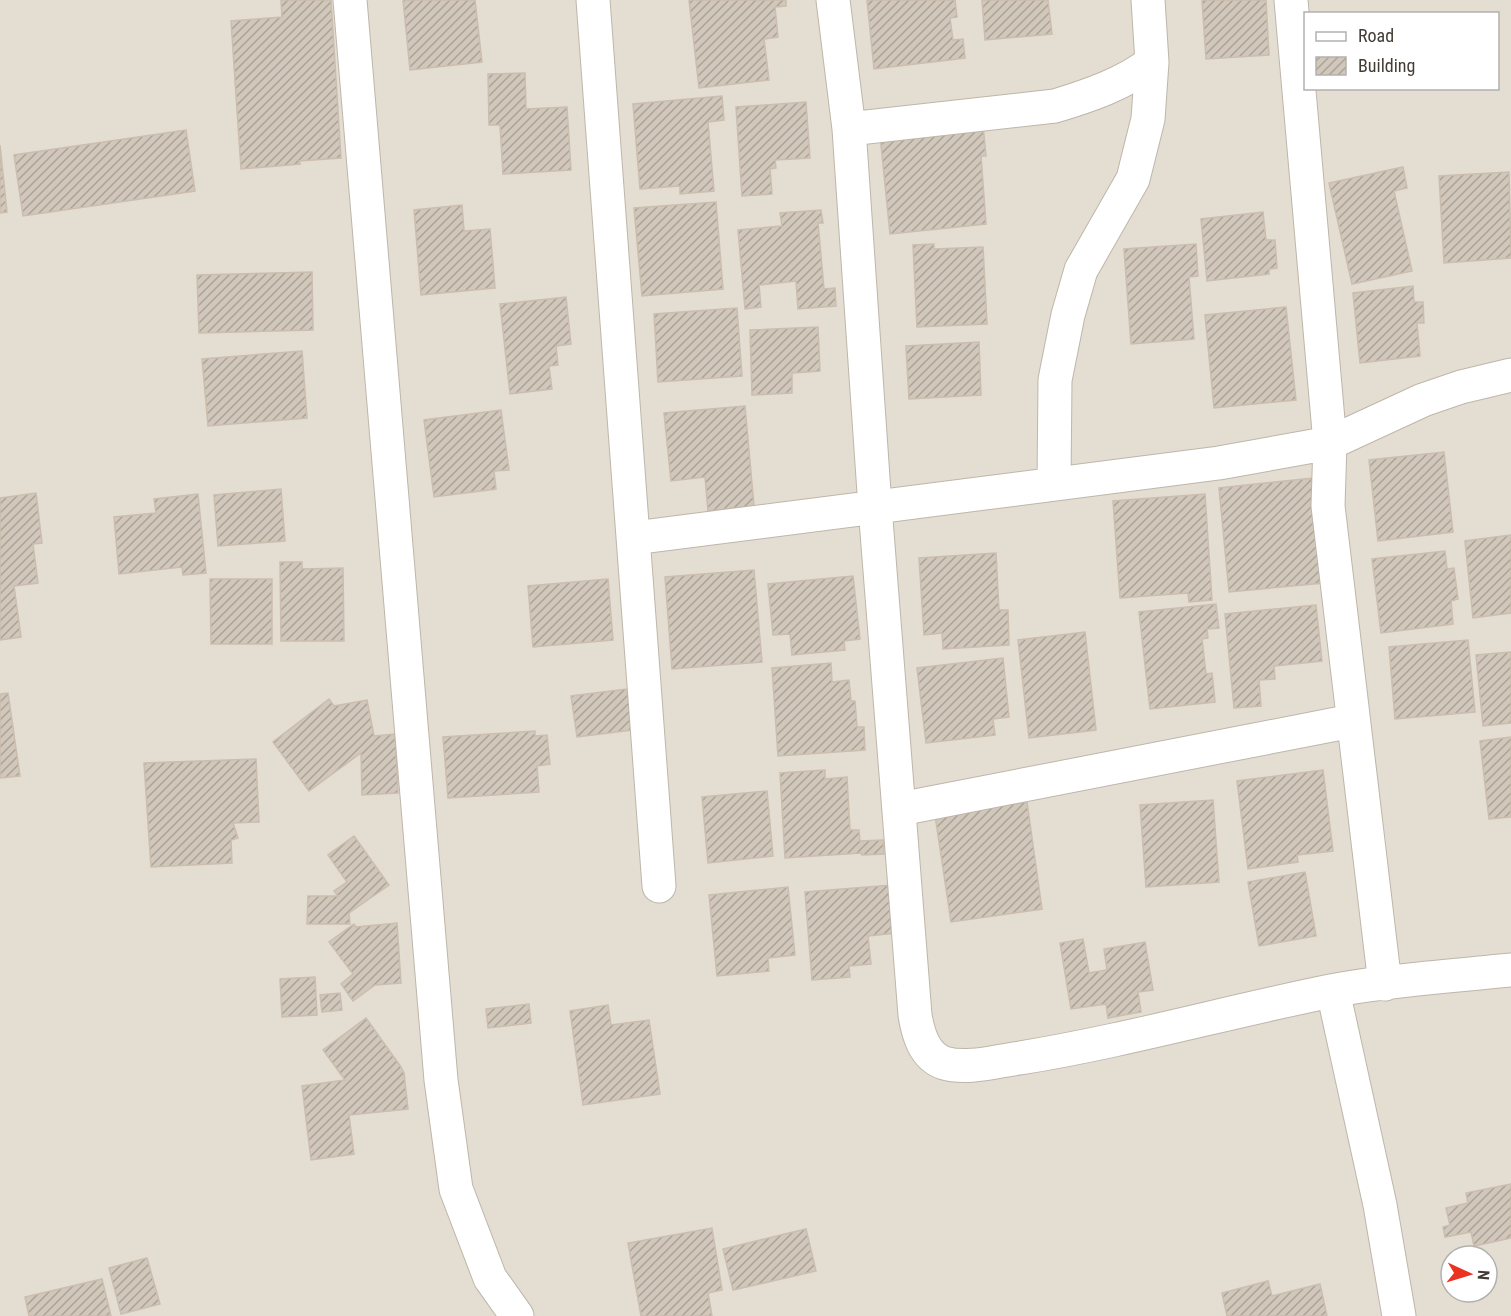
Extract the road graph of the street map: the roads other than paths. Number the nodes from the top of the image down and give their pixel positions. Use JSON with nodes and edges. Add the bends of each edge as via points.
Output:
{"nodes":[{"id":1,"x":350,"y":0,"type":"edge"},
{"id":2,"x":593,"y":0,"type":"edge"},
{"id":3,"x":833,"y":0,"type":"edge"},
{"id":4,"x":1149,"y":0,"type":"edge"},
{"id":5,"x":1291,"y":0,"type":"edge"},
{"id":6,"x":1152,"y":62,"type":"junction"},
{"id":7,"x":849,"y":129,"type":"junction"},
{"id":8,"x":1511,"y":375,"type":"edge"},
{"id":9,"x":1330,"y":443,"type":"junction"},
{"id":10,"x":1054,"y":484,"type":"junction"},
{"id":11,"x":875,"y":507,"type":"junction"},
{"id":12,"x":634,"y":538,"type":"junction"},
{"id":13,"x":1352,"y":721,"type":"junction"},
{"id":14,"x":900,"y":809,"type":"junction"},
{"id":15,"x":659,"y":886,"type":"dead end"},
{"id":16,"x":1511,"y":970,"type":"edge"},
{"id":17,"x":1385,"y":984,"type":"junction"},
{"id":18,"x":1333,"y":991,"type":"junction"},
{"id":19,"x":517,"y":1316,"type":"edge"},
{"id":20,"x":1399,"y":1316,"type":"edge"}],
"edges":[{"from":1,"to":19,"type":"street","via":[[441,1080],[456,1189],[490,1278]]},
{"from":2,"to":12,"type":"street"},
{"from":3,"to":7,"type":"street"},
{"from":4,"to":6,"type":"street"},
{"from":5,"to":9,"type":"street"},
{"from":6,"to":7,"type":"street","via":[[1083,98],[1055,106]]},
{"from":6,"to":10,"type":"street","via":[[1148,119],[1133,179],[1081,270],[1068,315],[1055,380]]},
{"from":7,"to":11,"type":"street"},
{"from":8,"to":9,"type":"street","via":[[1423,400]]},
{"from":9,"to":10,"type":"street","via":[[1219,463]]},
{"from":9,"to":13,"type":"street","via":[[1328,506]]},
{"from":10,"to":11,"type":"street"},
{"from":11,"to":12,"type":"street"},
{"from":11,"to":14,"type":"street"},
{"from":12,"to":15,"type":"street"},
{"from":13,"to":14,"type":"street"},
{"from":13,"to":17,"type":"street"},
{"from":14,"to":18,"type":"street","via":[[915,1015],[923,1045],[942,1062],[963,1066],[1075,1049]]},
{"from":16,"to":17,"type":"street"},
{"from":17,"to":18,"type":"street"},
{"from":18,"to":20,"type":"street","via":[[1380,1205]]}]}
